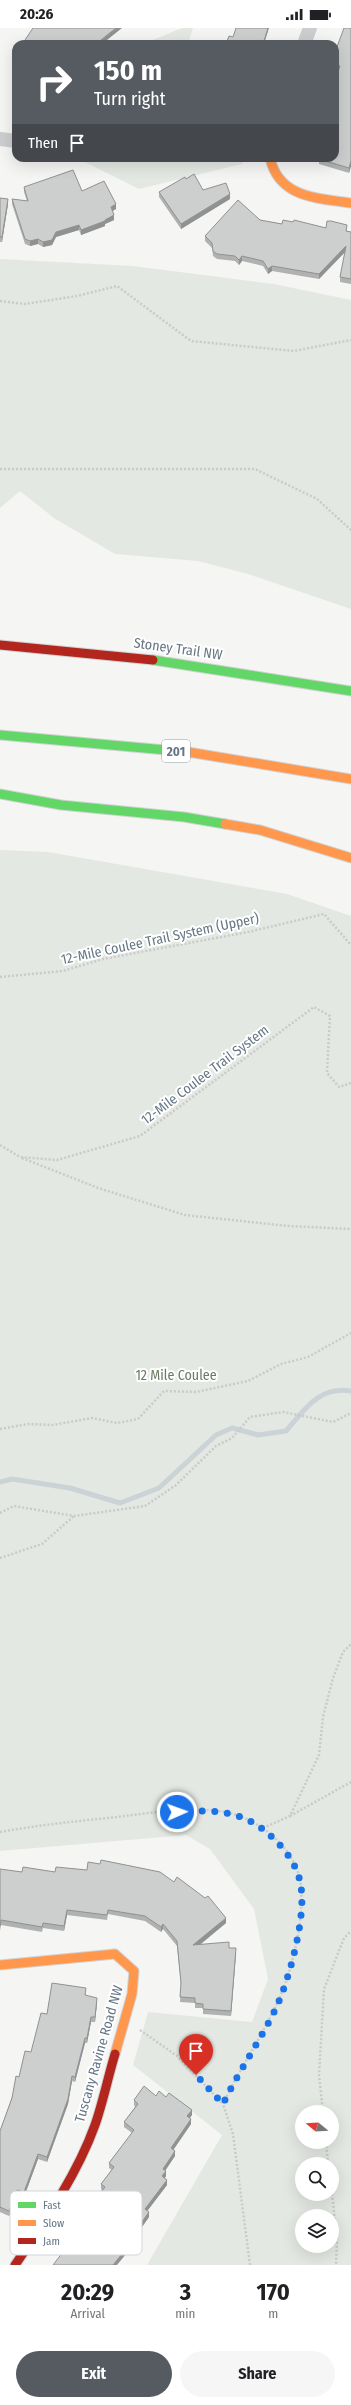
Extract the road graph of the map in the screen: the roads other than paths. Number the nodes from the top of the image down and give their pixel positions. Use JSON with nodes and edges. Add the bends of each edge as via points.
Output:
{"nodes":[{"id":1,"x":310,"y":28,"type":"edge"},
{"id":2,"x":306,"y":40,"type":"edge"},
{"id":3,"x":0,"y":139,"type":"edge"},
{"id":4,"x":12,"y":140,"type":"edge"},
{"id":5,"x":271,"y":162,"type":"edge"},
{"id":6,"x":351,"y":203,"type":"edge"},
{"id":7,"x":0,"y":645,"type":"edge"},
{"id":8,"x":349,"y":690,"type":"edge"},
{"id":9,"x":0,"y":735,"type":"edge"},
{"id":10,"x":351,"y":779,"type":"edge"},
{"id":11,"x":0,"y":794,"type":"edge"},
{"id":12,"x":61,"y":805,"type":"junction"},
{"id":13,"x":8,"y":806,"type":"dead end"},
{"id":14,"x":351,"y":858,"type":"edge"},
{"id":15,"x":0,"y":1965,"type":"edge"},
{"id":16,"x":62,"y":2191,"type":"edge"},
{"id":17,"x":22,"y":2255,"type":"edge"},
{"id":18,"x":15,"y":2265,"type":"edge"}],
"edges":[{"from":1,"to":2,"type":"street"},
{"from":3,"to":4,"type":"street"},
{"from":5,"to":6,"type":"main road","via":[[278,180],[294,192]]},
{"from":7,"to":8,"type":"main road","name":"Stoney Trail NW","via":[[128,656]]},
{"from":9,"to":10,"type":"main road","number":"201","via":[[204,754]]},
{"from":11,"to":12,"type":"main road"},
{"from":12,"to":13,"type":"main road"},
{"from":12,"to":14,"type":"main road","via":[[184,817],[260,830]]},
{"from":15,"to":16,"type":"main road","name":"Tuscany Ravine Road NW","via":[[115,1954],[134,1970],[132,1994],[125,2022],[95,2124]]},
{"from":17,"to":18,"type":"main road","name":"Tuscany Ravine Road NW"}]}
